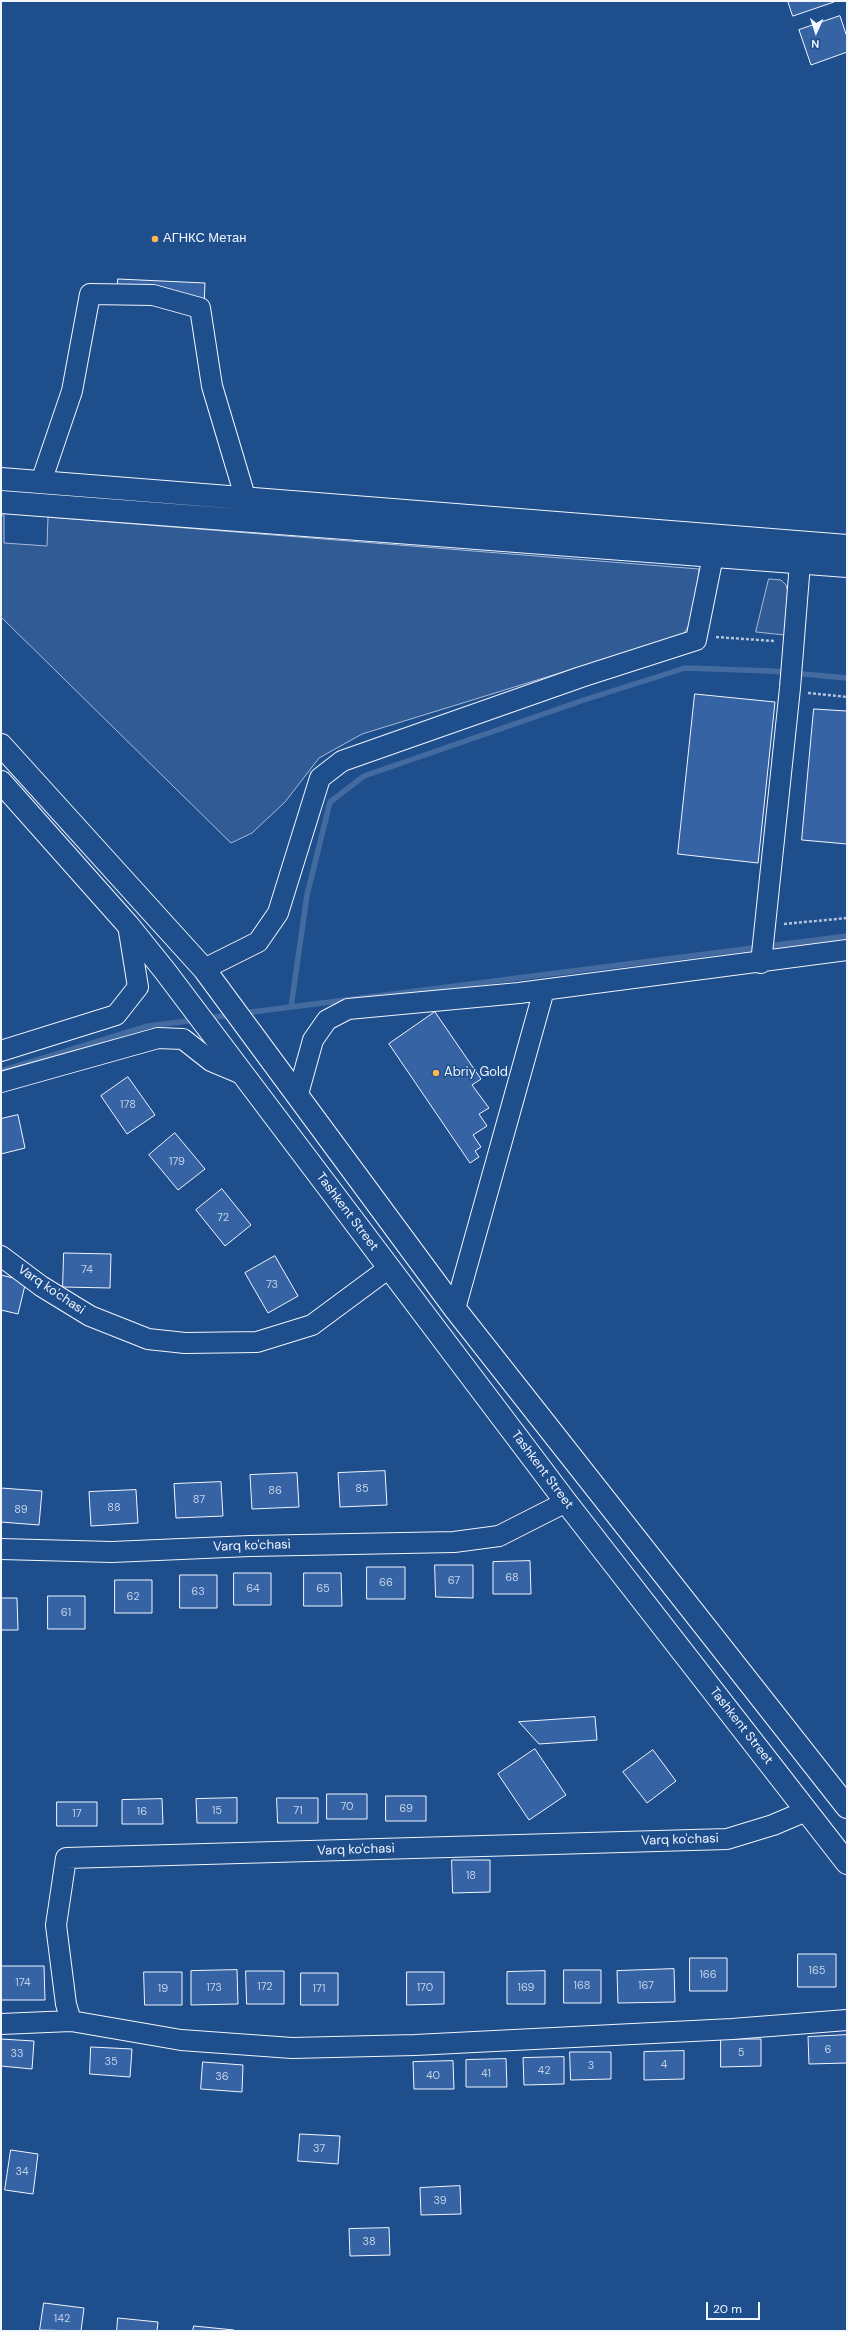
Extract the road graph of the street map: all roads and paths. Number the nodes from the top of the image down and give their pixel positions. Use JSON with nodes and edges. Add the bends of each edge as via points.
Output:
{"nodes":[{"id":1,"x":1,"y":479,"type":"edge"},
{"id":2,"x":41,"y":482,"type":"junction"},
{"id":3,"x":246,"y":500,"type":"junction"},
{"id":4,"x":1,"y":502,"type":"edge"},
{"id":5,"x":847,"y":546,"type":"edge"},
{"id":6,"x":713,"y":556,"type":"junction"},
{"id":7,"x":800,"y":563,"type":"junction"},
{"id":8,"x":847,"y":566,"type":"edge"},
{"id":9,"x":696,"y":635,"type":"junction"},
{"id":10,"x":792,"y":650,"type":"junction"},
{"id":11,"x":790,"y":690,"type":"junction"},
{"id":12,"x":847,"y":697,"type":"edge"},
{"id":13,"x":1,"y":745,"type":"edge"},
{"id":14,"x":1,"y":782,"type":"edge"},
{"id":15,"x":847,"y":918,"type":"edge"},
{"id":16,"x":128,"y":925,"type":"junction"},
{"id":17,"x":765,"y":925,"type":"junction"},
{"id":18,"x":847,"y":950,"type":"edge"},
{"id":19,"x":760,"y":963,"type":"junction"},
{"id":20,"x":204,"y":969,"type":"junction"},
{"id":21,"x":544,"y":990,"type":"junction"},
{"id":22,"x":1,"y":1051,"type":"edge"},
{"id":23,"x":242,"y":1074,"type":"junction"},
{"id":24,"x":1,"y":1082,"type":"edge"},
{"id":25,"x":298,"y":1094,"type":"junction"},
{"id":26,"x":1,"y":1256,"type":"edge"},
{"id":27,"x":389,"y":1268,"type":"junction"},
{"id":28,"x":455,"y":1309,"type":"junction"},
{"id":29,"x":566,"y":1502,"type":"junction"},
{"id":30,"x":1,"y":1549,"type":"edge"},
{"id":31,"x":847,"y":1807,"type":"edge"},
{"id":32,"x":806,"y":1811,"type":"junction"},
{"id":33,"x":847,"y":1863,"type":"edge"},
{"id":34,"x":847,"y":2020,"type":"edge"},
{"id":35,"x":71,"y":2021,"type":"junction"},
{"id":36,"x":1,"y":2024,"type":"edge"}],
"edges":[{"from":1,"to":2,"type":"main road"},
{"from":2,"to":3,"type":"main road"},
{"from":2,"to":3,"type":"street","via":[[72,390],[90,294],[153,296],[200,308],[212,386]]},
{"from":3,"to":5,"type":"main road"},
{"from":4,"to":6,"type":"main road"},
{"from":6,"to":7,"type":"main road"},
{"from":6,"to":9,"type":"street"},
{"from":7,"to":8,"type":"main road"},
{"from":7,"to":10,"type":"street"},
{"from":9,"to":10,"type":"path"},
{"from":9,"to":20,"type":"street","via":[[696,640],[581,677],[342,761],[320,778],[278,913],[258,942]]},
{"from":10,"to":11,"type":"street"},
{"from":11,"to":12,"type":"path"},
{"from":11,"to":17,"type":"street"},
{"from":13,"to":20,"type":"main road"},
{"from":14,"to":16,"type":"main road","name":"Tashkent Street"},
{"from":15,"to":17,"type":"path"},
{"from":16,"to":22,"type":"street","via":[[138,987],[116,1016]]},
{"from":16,"to":23,"type":"main road","name":"Tashkent Street"},
{"from":17,"to":19,"type":"street"},
{"from":18,"to":19,"type":"street"},
{"from":19,"to":21,"type":"street"},
{"from":20,"to":25,"type":"main road"},
{"from":21,"to":25,"type":"street","via":[[348,1010],[327,1020],[313,1040]]},
{"from":21,"to":28,"type":"street"},
{"from":23,"to":24,"type":"street","via":[[211,1061],[183,1039],[158,1038]]},
{"from":23,"to":27,"type":"main road","name":"Tashkent Street"},
{"from":25,"to":28,"type":"main road"},
{"from":26,"to":27,"type":"street","name":"Varq ko'chasi","via":[[90,1316],[148,1339],[185,1343],[257,1342],[312,1325]]},
{"from":27,"to":29,"type":"main road","name":"Tashkent Street"},
{"from":28,"to":31,"type":"main road"},
{"from":29,"to":30,"type":"street","name":"Varq ko'chasi","via":[[499,1536],[454,1542],[112,1552]]},
{"from":29,"to":32,"type":"main road","name":"Tashkent Street"},
{"from":32,"to":33,"type":"main road","name":"Tashkent Street"},
{"from":32,"to":35,"type":"street","name":"Varq ko'chasi","via":[[773,1825],[727,1838],[66,1858],[56,1925],[66,2004]]},
{"from":34,"to":35,"type":"street","via":[[732,2029],[415,2046],[292,2048],[182,2040]]},
{"from":35,"to":36,"type":"street"}]}
